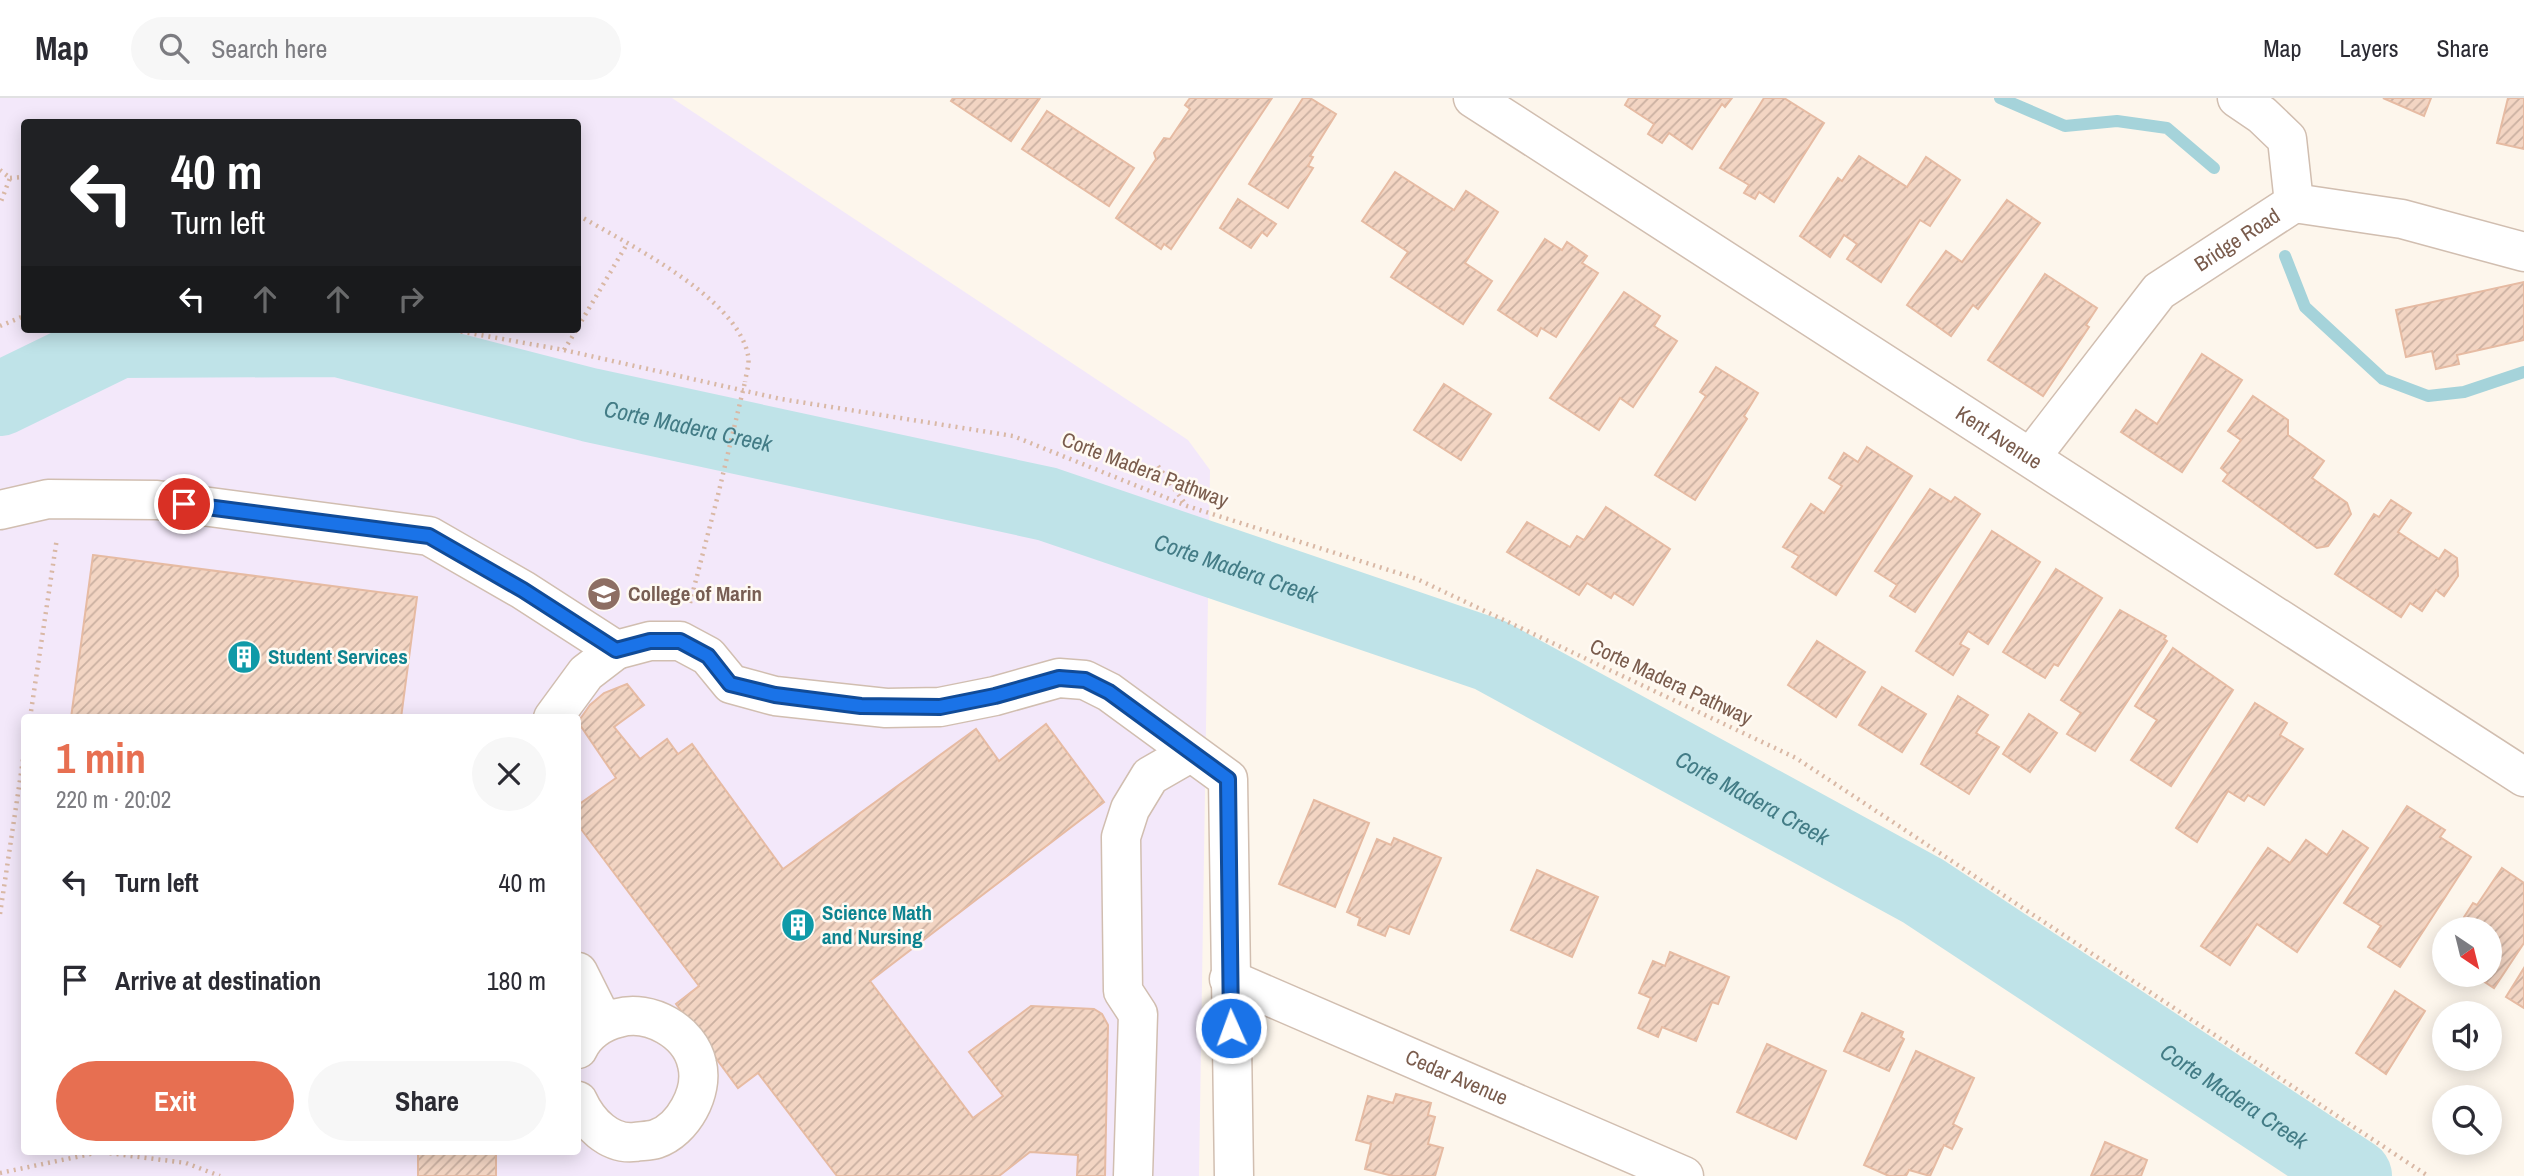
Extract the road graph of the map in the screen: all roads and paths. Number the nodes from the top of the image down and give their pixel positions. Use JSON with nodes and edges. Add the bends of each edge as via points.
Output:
{"nodes":[{"id":1,"x":1473,"y":98,"type":"edge"},
{"id":2,"x":2237,"y":98,"type":"edge"},
{"id":3,"x":0,"y":170,"type":"edge"},
{"id":4,"x":21,"y":177,"type":"edge"},
{"id":5,"x":10,"y":178,"type":"junction"},
{"id":6,"x":2294,"y":203,"type":"junction"},
{"id":7,"x":0,"y":204,"type":"edge"},
{"id":8,"x":581,"y":217,"type":"edge"},
{"id":9,"x":627,"y":244,"type":"junction"},
{"id":10,"x":2524,"y":252,"type":"edge"},
{"id":11,"x":21,"y":317,"type":"edge"},
{"id":12,"x":581,"y":321,"type":"edge"},
{"id":13,"x":0,"y":326,"type":"edge"},
{"id":14,"x":468,"y":333,"type":"edge"},
{"id":15,"x":574,"y":333,"type":"edge"},
{"id":16,"x":564,"y":351,"type":"junction"},
{"id":17,"x":2031,"y":457,"type":"junction"},
{"id":18,"x":1158,"y":466,"type":"dead end"},
{"id":19,"x":63,"y":499,"type":"junction"},
{"id":20,"x":1187,"y":506,"type":"junction"},
{"id":21,"x":0,"y":510,"type":"edge"},
{"id":22,"x":680,"y":641,"type":"junction"},
{"id":23,"x":616,"y":650,"type":"junction"},
{"id":24,"x":31,"y":714,"type":"edge"},
{"id":25,"x":556,"y":714,"type":"edge"},
{"id":26,"x":1190,"y":753,"type":"junction"},
{"id":27,"x":21,"y":772,"type":"edge"},
{"id":28,"x":2524,"y":777,"type":"edge"},
{"id":29,"x":0,"y":914,"type":"edge"},
{"id":30,"x":581,"y":978,"type":"edge"},
{"id":31,"x":1229,"y":979,"type":"junction"},
{"id":32,"x":603,"y":1022,"type":"junction"},
{"id":33,"x":581,"y":1042,"type":"edge"},
{"id":34,"x":581,"y":1108,"type":"edge"},
{"id":35,"x":87,"y":1155,"type":"edge"},
{"id":36,"x":123,"y":1155,"type":"edge"},
{"id":37,"x":0,"y":1173,"type":"edge"},
{"id":38,"x":8,"y":1173,"type":"edge"},
{"id":39,"x":220,"y":1176,"type":"edge"},
{"id":40,"x":1133,"y":1176,"type":"edge"},
{"id":41,"x":1234,"y":1176,"type":"edge"},
{"id":42,"x":1684,"y":1176,"type":"edge"},
{"id":43,"x":2428,"y":1176,"type":"edge"}],
"edges":[{"from":1,"to":17,"type":"street","name":"Kent Avenue"},
{"from":2,"to":6,"type":"street","via":[[2287,139]]},
{"from":3,"to":5,"type":"path"},
{"from":4,"to":5,"type":"path"},
{"from":5,"to":7,"type":"path"},
{"from":6,"to":10,"type":"street","name":"Bridge Road","via":[[2402,219]]},
{"from":6,"to":17,"type":"street","name":"Bridge Road","via":[[2159,291]]},
{"from":8,"to":9,"type":"path"},
{"from":9,"to":12,"type":"path"},
{"from":9,"to":22,"type":"path","bridge":true,"via":[[707,295],[737,327],[749,357]]},
{"from":11,"to":13,"type":"path"},
{"from":14,"to":16,"type":"path","name":"Corte Madera Pathway"},
{"from":15,"to":16,"type":"path"},
{"from":16,"to":20,"type":"path","name":"Corte Madera Pathway","via":[[781,399],[1013,436]]},
{"from":17,"to":28,"type":"street","name":"Kent Avenue"},
{"from":18,"to":20,"type":"path"},
{"from":19,"to":21,"type":"street"},
{"from":19,"to":23,"type":"street","via":[[157,500],[429,536]]},
{"from":19,"to":24,"type":"path"},
{"from":20,"to":43,"type":"path","name":"Corte Madera Pathway","via":[[1417,579],[1796,758]]},
{"from":22,"to":23,"type":"street","via":[[650,641]]},
{"from":22,"to":26,"type":"street","via":[[708,656],[730,684],[835,704],[940,707],[1059,678],[1085,680],[1109,692]]},
{"from":23,"to":25,"type":"street","via":[[586,673]]},
{"from":26,"to":31,"type":"street","via":[[1228,779]]},
{"from":26,"to":40,"type":"street","via":[[1150,776],[1129,809],[1121,837],[1124,991],[1138,1014]]},
{"from":27,"to":29,"type":"path"},
{"from":30,"to":32,"type":"street"},
{"from":31,"to":41,"type":"street"},
{"from":31,"to":42,"type":"street","name":"Cedar Avenue"},
{"from":32,"to":33,"type":"street"},
{"from":32,"to":34,"type":"street","via":[[633,1014],[663,1021],[698,1064],[696,1089],[684,1120],[657,1139],[631,1142],[603,1134]]},
{"from":35,"to":38,"type":"path"},
{"from":36,"to":39,"type":"path","via":[[186,1163]]},
{"from":37,"to":38,"type":"path"}]}
